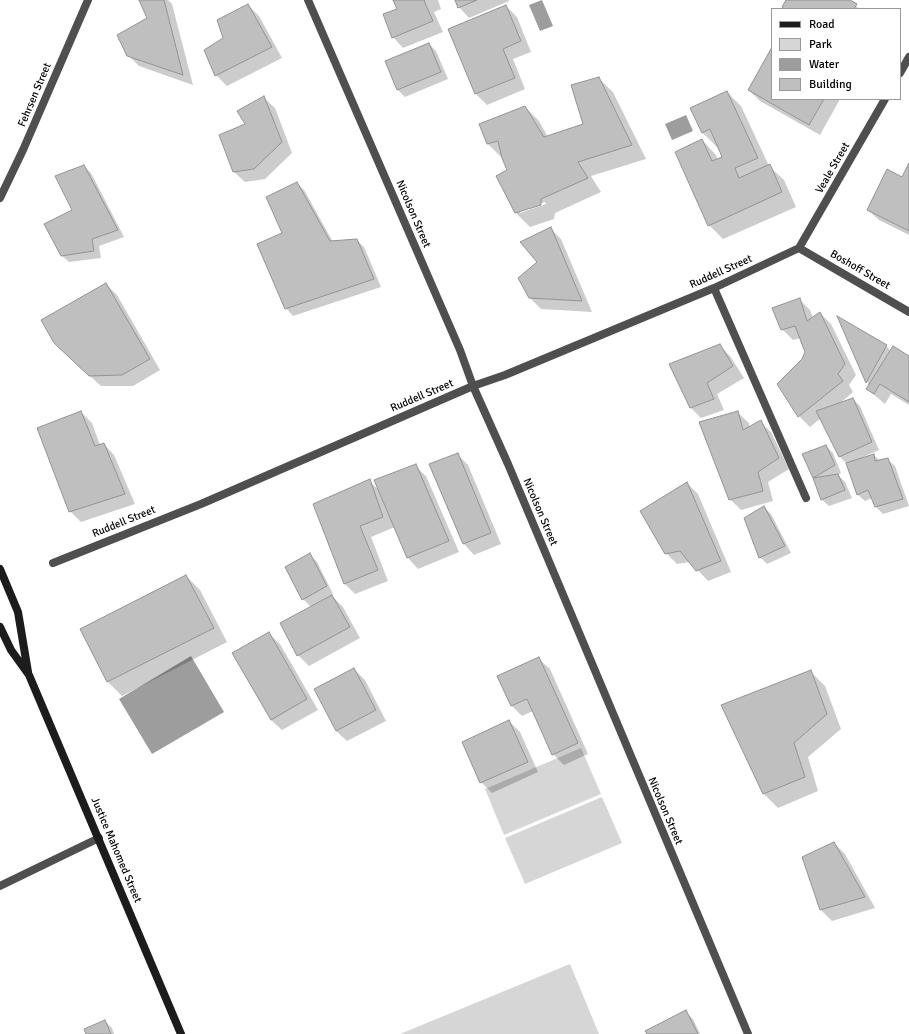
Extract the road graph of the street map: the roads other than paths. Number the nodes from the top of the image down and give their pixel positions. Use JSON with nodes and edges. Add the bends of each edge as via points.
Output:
{"nodes":[{"id":1,"x":88,"y":0,"type":"edge"},
{"id":2,"x":308,"y":0,"type":"edge"},
{"id":3,"x":909,"y":57,"type":"edge"},
{"id":4,"x":901,"y":71,"type":"edge"},
{"id":5,"x":884,"y":100,"type":"edge"},
{"id":6,"x":0,"y":198,"type":"edge"},
{"id":7,"x":799,"y":248,"type":"junction"},
{"id":8,"x":714,"y":288,"type":"junction"},
{"id":9,"x":909,"y":312,"type":"edge"},
{"id":10,"x":473,"y":386,"type":"junction"},
{"id":11,"x":806,"y":498,"type":"dead end"},
{"id":12,"x":53,"y":563,"type":"dead end"},
{"id":13,"x":0,"y":569,"type":"edge"},
{"id":14,"x":0,"y":627,"type":"edge"},
{"id":15,"x":29,"y":675,"type":"junction"},
{"id":16,"x":99,"y":838,"type":"junction"},
{"id":17,"x":0,"y":886,"type":"edge"},
{"id":18,"x":181,"y":1034,"type":"edge"},
{"id":19,"x":748,"y":1034,"type":"edge"}],
"edges":[{"from":1,"to":6,"type":"street","name":"Fehrsen Street"},
{"from":2,"to":10,"type":"street","name":"Nicolson Street","via":[[457,343]]},
{"from":3,"to":4,"type":"street"},
{"from":5,"to":7,"type":"street","name":"Veale Street"},
{"from":7,"to":8,"type":"street","name":"Ruddell Street"},
{"from":7,"to":9,"type":"street","name":"Boshoff Street"},
{"from":8,"to":10,"type":"street","name":"Ruddell Street"},
{"from":8,"to":11,"type":"street"},
{"from":10,"to":12,"type":"street","name":"Ruddell Street","via":[[201,504]]},
{"from":10,"to":19,"type":"street","name":"Nicolson Street"},
{"from":13,"to":15,"type":"main road","name":"Justice Mahomed Street","via":[[18,612]]},
{"from":14,"to":15,"type":"main road","name":"Justice Mahomed Street","via":[[11,650]]},
{"from":15,"to":16,"type":"main road","name":"Justice Mahomed Street"},
{"from":16,"to":17,"type":"street"},
{"from":16,"to":18,"type":"main road","name":"Justice Mahomed Street"}]}
